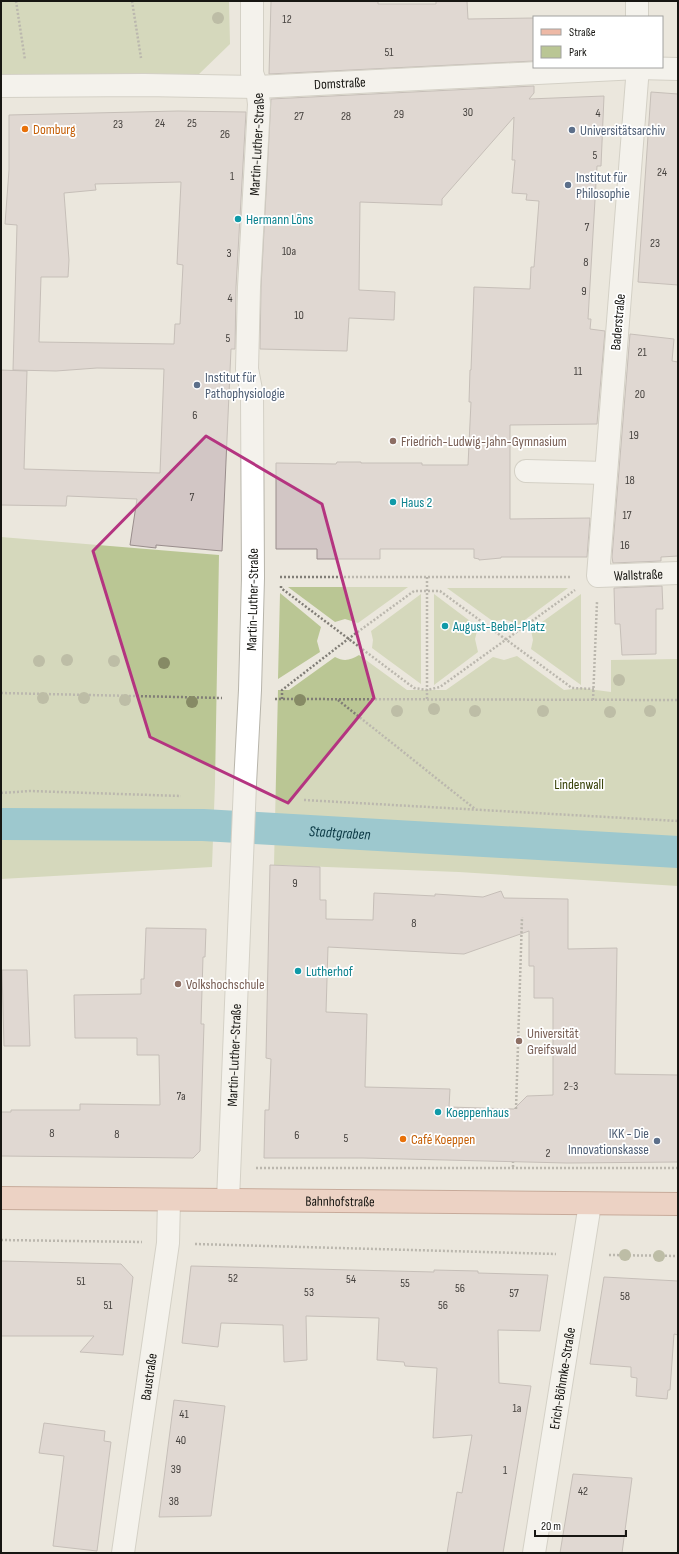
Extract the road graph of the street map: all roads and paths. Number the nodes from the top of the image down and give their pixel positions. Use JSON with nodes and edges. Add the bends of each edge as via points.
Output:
{"nodes":[{"id":1,"x":16,"y":1,"type":"edge"},
{"id":2,"x":132,"y":1,"type":"edge"},
{"id":3,"x":252,"y":1,"type":"edge"},
{"id":4,"x":637,"y":1,"type":"edge"},
{"id":5,"x":637,"y":16,"type":"edge"},
{"id":6,"x":620,"y":68,"type":"edge"},
{"id":7,"x":638,"y":68,"type":"edge"},
{"id":8,"x":658,"y":68,"type":"edge"},
{"id":9,"x":678,"y":69,"type":"edge"},
{"id":10,"x":144,"y":85,"type":"junction"},
{"id":11,"x":1,"y":86,"type":"edge"},
{"id":12,"x":28,"y":86,"type":"junction"},
{"id":13,"x":257,"y":88,"type":"junction"},
{"id":14,"x":526,"y":471,"type":"dead end"},
{"id":15,"x":606,"y":473,"type":"junction"},
{"id":16,"x":678,"y":573,"type":"edge"},
{"id":17,"x":598,"y":576,"type":"junction"},
{"id":18,"x":281,"y":577,"type":"junction"},
{"id":19,"x":427,"y":577,"type":"junction"},
{"id":20,"x":253,"y":578,"type":"junction"},
{"id":21,"x":574,"y":582,"type":"dead end"},
{"id":22,"x":574,"y":588,"type":"dead end"},
{"id":23,"x":427,"y":591,"type":"junction"},
{"id":24,"x":348,"y":639,"type":"junction"},
{"id":25,"x":506,"y":640,"type":"junction"},
{"id":26,"x":594,"y":689,"type":"junction"},
{"id":27,"x":427,"y":690,"type":"junction"},
{"id":28,"x":1,"y":693,"type":"edge"},
{"id":29,"x":249,"y":698,"type":"junction"},
{"id":30,"x":282,"y":699,"type":"junction"},
{"id":31,"x":338,"y":699,"type":"junction"},
{"id":32,"x":427,"y":699,"type":"junction"},
{"id":33,"x":593,"y":700,"type":"junction"},
{"id":34,"x":678,"y":700,"type":"edge"},
{"id":35,"x":1,"y":793,"type":"edge"},
{"id":36,"x":181,"y":796,"type":"dead end"},
{"id":37,"x":304,"y":800,"type":"dead end"},
{"id":38,"x":475,"y":809,"type":"junction"},
{"id":39,"x":678,"y":821,"type":"edge"},
{"id":40,"x":522,"y":917,"type":"dead end"},
{"id":41,"x":516,"y":1109,"type":"dead end"},
{"id":42,"x":513,"y":1162,"type":"dead end"},
{"id":43,"x":513,"y":1167,"type":"junction"},
{"id":44,"x":229,"y":1168,"type":"junction"},
{"id":45,"x":678,"y":1168,"type":"edge"},
{"id":46,"x":1,"y":1198,"type":"edge"},
{"id":47,"x":169,"y":1200,"type":"junction"},
{"id":48,"x":228,"y":1200,"type":"junction"},
{"id":49,"x":590,"y":1204,"type":"junction"},
{"id":50,"x":678,"y":1204,"type":"edge"},
{"id":51,"x":1,"y":1240,"type":"edge"},
{"id":52,"x":168,"y":1243,"type":"junction"},
{"id":53,"x":582,"y":1255,"type":"junction"},
{"id":54,"x":678,"y":1256,"type":"edge"},
{"id":55,"x":123,"y":1553,"type":"edge"},
{"id":56,"x":534,"y":1553,"type":"edge"}],
"edges":[{"from":1,"to":12,"type":"path"},
{"from":2,"to":10,"type":"path"},
{"from":3,"to":13,"type":"street","name":"Martin-Luther-Straße","via":[[252,73]]},
{"from":4,"to":5,"type":"street"},
{"from":6,"to":13,"type":"street","name":"Domstraße"},
{"from":7,"to":15,"type":"street","name":"Baderstraße"},
{"from":8,"to":9,"type":"street","name":"Domstraße"},
{"from":10,"to":12,"type":"street","name":"Domstraße"},
{"from":10,"to":13,"type":"street","name":"Domstraße"},
{"from":11,"to":12,"type":"street","name":"Domstraße"},
{"from":13,"to":20,"type":"street","name":"Martin-Luther-Straße","via":[[259,104],[247,369],[252,395]]},
{"from":14,"to":15,"type":"street"},
{"from":15,"to":17,"type":"street","name":"Baderstraße"},
{"from":16,"to":17,"type":"street","name":"Wallstraße"},
{"from":17,"to":26,"type":"path"},
{"from":18,"to":19,"type":"path"},
{"from":18,"to":20,"type":"path"},
{"from":18,"to":24,"type":"path","via":[[281,588]]},
{"from":19,"to":21,"type":"path","via":[[574,577]]},
{"from":19,"to":23,"type":"path"},
{"from":20,"to":29,"type":"street","name":"Martin-Luther-Straße"},
{"from":22,"to":25,"type":"path","via":[[575,591]]},
{"from":23,"to":24,"type":"path","via":[[414,591]]},
{"from":23,"to":25,"type":"path","via":[[440,591]]},
{"from":23,"to":27,"type":"path"},
{"from":24,"to":27,"type":"path","via":[[414,688]]},
{"from":24,"to":30,"type":"path","via":[[282,690]]},
{"from":25,"to":26,"type":"path","via":[[572,688]]},
{"from":25,"to":27,"type":"path","via":[[440,687]]},
{"from":26,"to":33,"type":"path"},
{"from":27,"to":32,"type":"path"},
{"from":28,"to":29,"type":"path"},
{"from":29,"to":30,"type":"path"},
{"from":29,"to":44,"type":"street","name":"Martin-Luther-Straße"},
{"from":30,"to":31,"type":"path"},
{"from":31,"to":32,"type":"path"},
{"from":31,"to":38,"type":"path"},
{"from":32,"to":33,"type":"path"},
{"from":33,"to":34,"type":"path"},
{"from":35,"to":36,"type":"path","via":[[30,791]]},
{"from":37,"to":38,"type":"path"},
{"from":38,"to":39,"type":"path"},
{"from":40,"to":41,"type":"path"},
{"from":42,"to":43,"type":"path"},
{"from":43,"to":44,"type":"path"},
{"from":43,"to":45,"type":"path"},
{"from":44,"to":48,"type":"street","name":"Martin-Luther-Straße"},
{"from":46,"to":47,"type":"main road","name":"Bahnhofstraße"},
{"from":47,"to":48,"type":"main road","name":"Bahnhofstraße"},
{"from":47,"to":52,"type":"street","name":"Baustraße"},
{"from":48,"to":49,"type":"main road","name":"Bahnhofstraße"},
{"from":49,"to":50,"type":"main road","name":"Bahnhofstraße"},
{"from":49,"to":53,"type":"street","name":"Erich-Böhmke-Straße"},
{"from":51,"to":52,"type":"path"},
{"from":52,"to":53,"type":"path"},
{"from":52,"to":55,"type":"street","name":"Baustraße"},
{"from":53,"to":54,"type":"path"},
{"from":53,"to":56,"type":"street","name":"Erich-Böhmke-Straße"}]}
